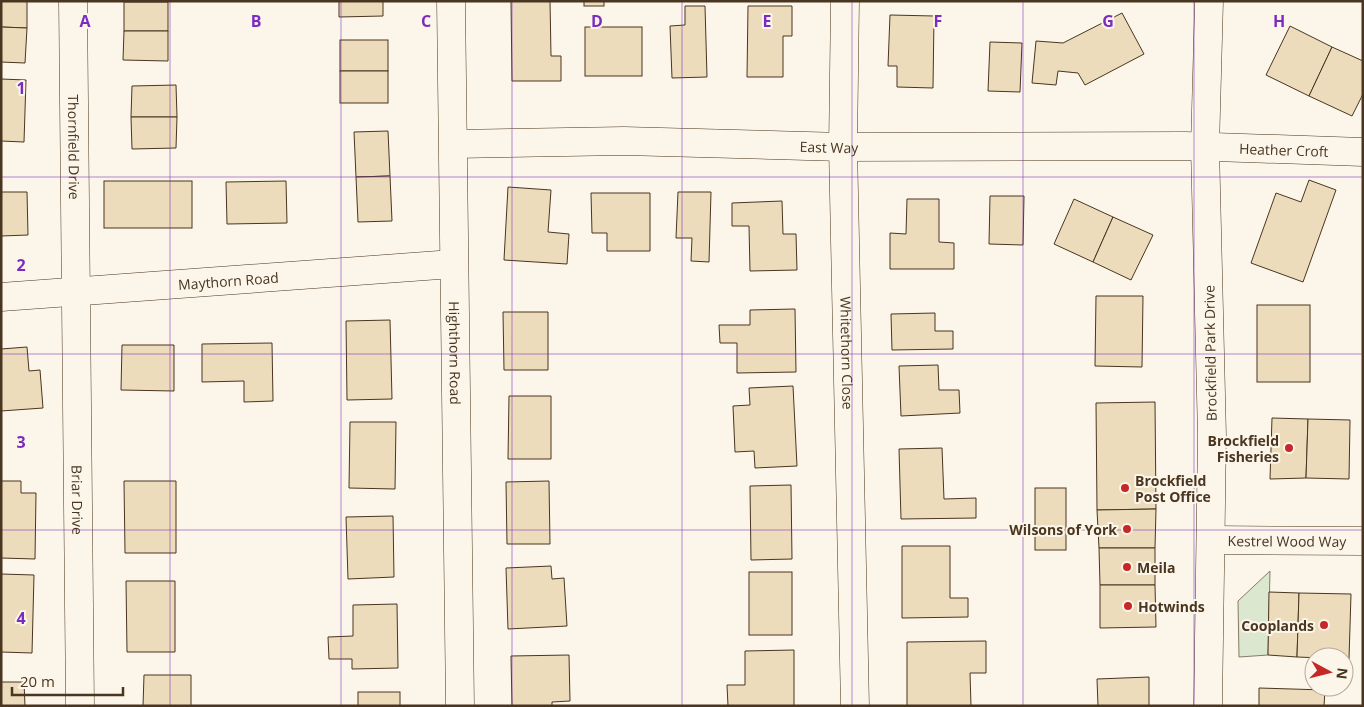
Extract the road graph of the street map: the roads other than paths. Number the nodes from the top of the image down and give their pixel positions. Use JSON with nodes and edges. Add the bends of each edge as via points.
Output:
{"nodes":[{"id":1,"x":73,"y":1,"type":"edge"},
{"id":2,"x":451,"y":1,"type":"edge"},
{"id":3,"x":845,"y":1,"type":"edge"},
{"id":4,"x":1210,"y":1,"type":"edge"},
{"id":5,"x":454,"y":144,"type":"junction"},
{"id":6,"x":843,"y":147,"type":"junction"},
{"id":7,"x":1205,"y":147,"type":"junction"},
{"id":8,"x":1363,"y":152,"type":"edge"},
{"id":9,"x":453,"y":264,"type":"junction"},
{"id":10,"x":75,"y":293,"type":"junction"},
{"id":11,"x":1,"y":297,"type":"edge"},
{"id":12,"x":1212,"y":540,"type":"junction"},
{"id":13,"x":1363,"y":541,"type":"edge"},
{"id":14,"x":80,"y":706,"type":"edge"},
{"id":15,"x":460,"y":706,"type":"edge"},
{"id":16,"x":855,"y":706,"type":"edge"},
{"id":17,"x":1208,"y":706,"type":"edge"}],
"edges":[{"from":1,"to":10,"type":"street","name":"Thornfield Drive"},
{"from":2,"to":5,"type":"street","name":"Highthorn Road"},
{"from":3,"to":6,"type":"street","name":"Whitethorn Close"},
{"from":4,"to":7,"type":"street","name":"Brockfield Park Drive"},
{"from":5,"to":6,"type":"street","name":"East Way","via":[[624,142]]},
{"from":5,"to":9,"type":"street","name":"Highthorn Road"},
{"from":6,"to":7,"type":"street","name":"East Way"},
{"from":6,"to":16,"type":"street","name":"Whitethorn Close"},
{"from":7,"to":8,"type":"street","name":"Heather Croft"},
{"from":7,"to":12,"type":"street","name":"Brockfield Park Drive"},
{"from":9,"to":10,"type":"street","name":"Maythorn Road"},
{"from":9,"to":15,"type":"street","name":"Highthorn Road","via":[[459,473]]},
{"from":10,"to":11,"type":"street","name":"Maythorn Road"},
{"from":10,"to":14,"type":"street","name":"Briar Drive"},
{"from":12,"to":13,"type":"street","name":"Kestrel Wood Way"},
{"from":12,"to":17,"type":"street","name":"Brockfield Park Drive"}]}
